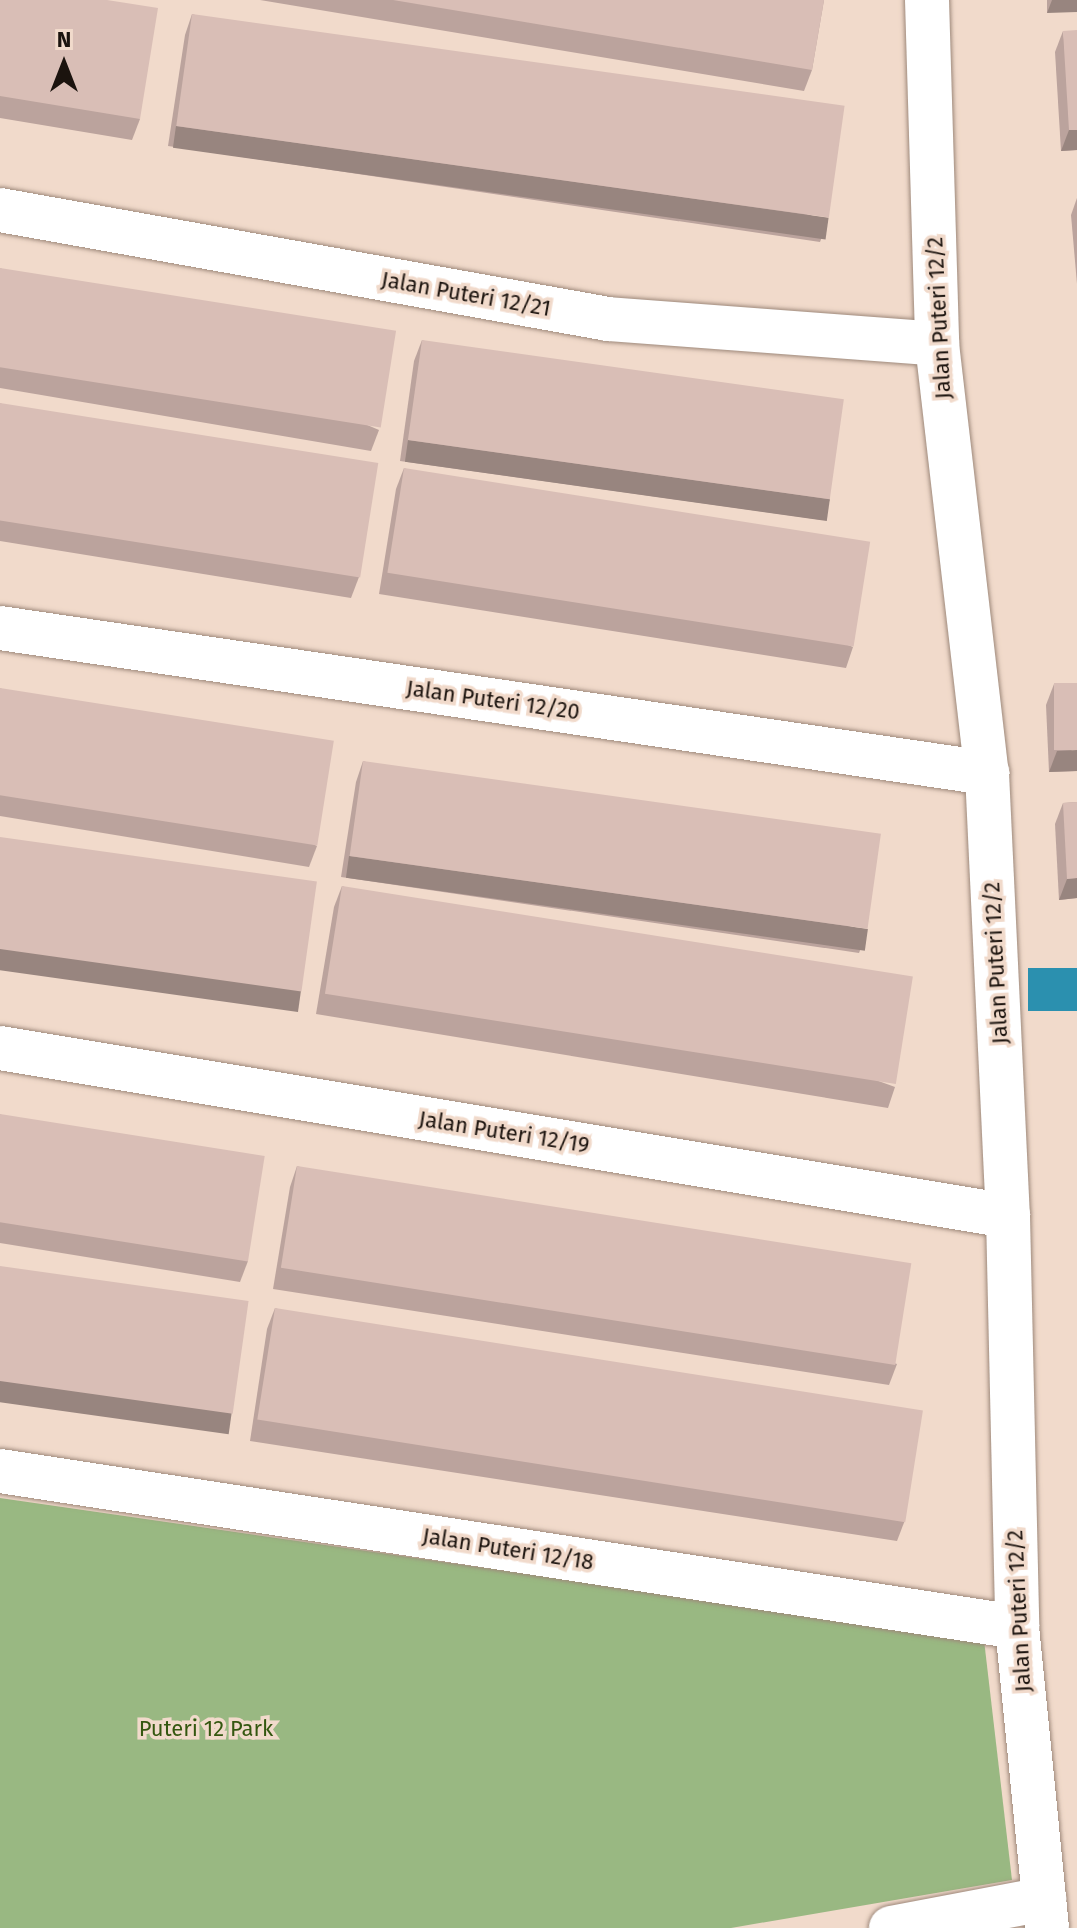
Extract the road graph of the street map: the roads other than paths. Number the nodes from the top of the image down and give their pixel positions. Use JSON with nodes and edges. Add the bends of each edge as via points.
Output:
{"nodes":[{"id":1,"x":927,"y":0,"type":"edge"},
{"id":2,"x":0,"y":210,"type":"edge"},
{"id":3,"x":937,"y":344,"type":"junction"},
{"id":4,"x":0,"y":628,"type":"edge"},
{"id":5,"x":987,"y":773,"type":"junction"},
{"id":6,"x":0,"y":1048,"type":"edge"},
{"id":7,"x":1008,"y":1216,"type":"junction"},
{"id":8,"x":0,"y":1471,"type":"edge"},
{"id":9,"x":1017,"y":1627,"type":"junction"},
{"id":10,"x":1045,"y":1913,"type":"edge"},
{"id":11,"x":891,"y":1928,"type":"edge"}],
"edges":[{"from":1,"to":3,"type":"street","name":"Jalan Puteri 12/2"},
{"from":2,"to":3,"type":"street","name":"Jalan Puteri 12/21","via":[[608,319]]},
{"from":3,"to":5,"type":"street","name":"Jalan Puteri 12/2"},
{"from":4,"to":5,"type":"street","name":"Jalan Puteri 12/20"},
{"from":5,"to":7,"type":"street","name":"Jalan Puteri 12/2"},
{"from":6,"to":7,"type":"street","name":"Jalan Puteri 12/19"},
{"from":7,"to":9,"type":"street","name":"Jalan Puteri 12/2"},
{"from":8,"to":9,"type":"street","name":"Jalan Puteri 12/18"},
{"from":9,"to":10,"type":"street","name":"Jalan Puteri 12/2"},
{"from":10,"to":11,"type":"street"}]}
